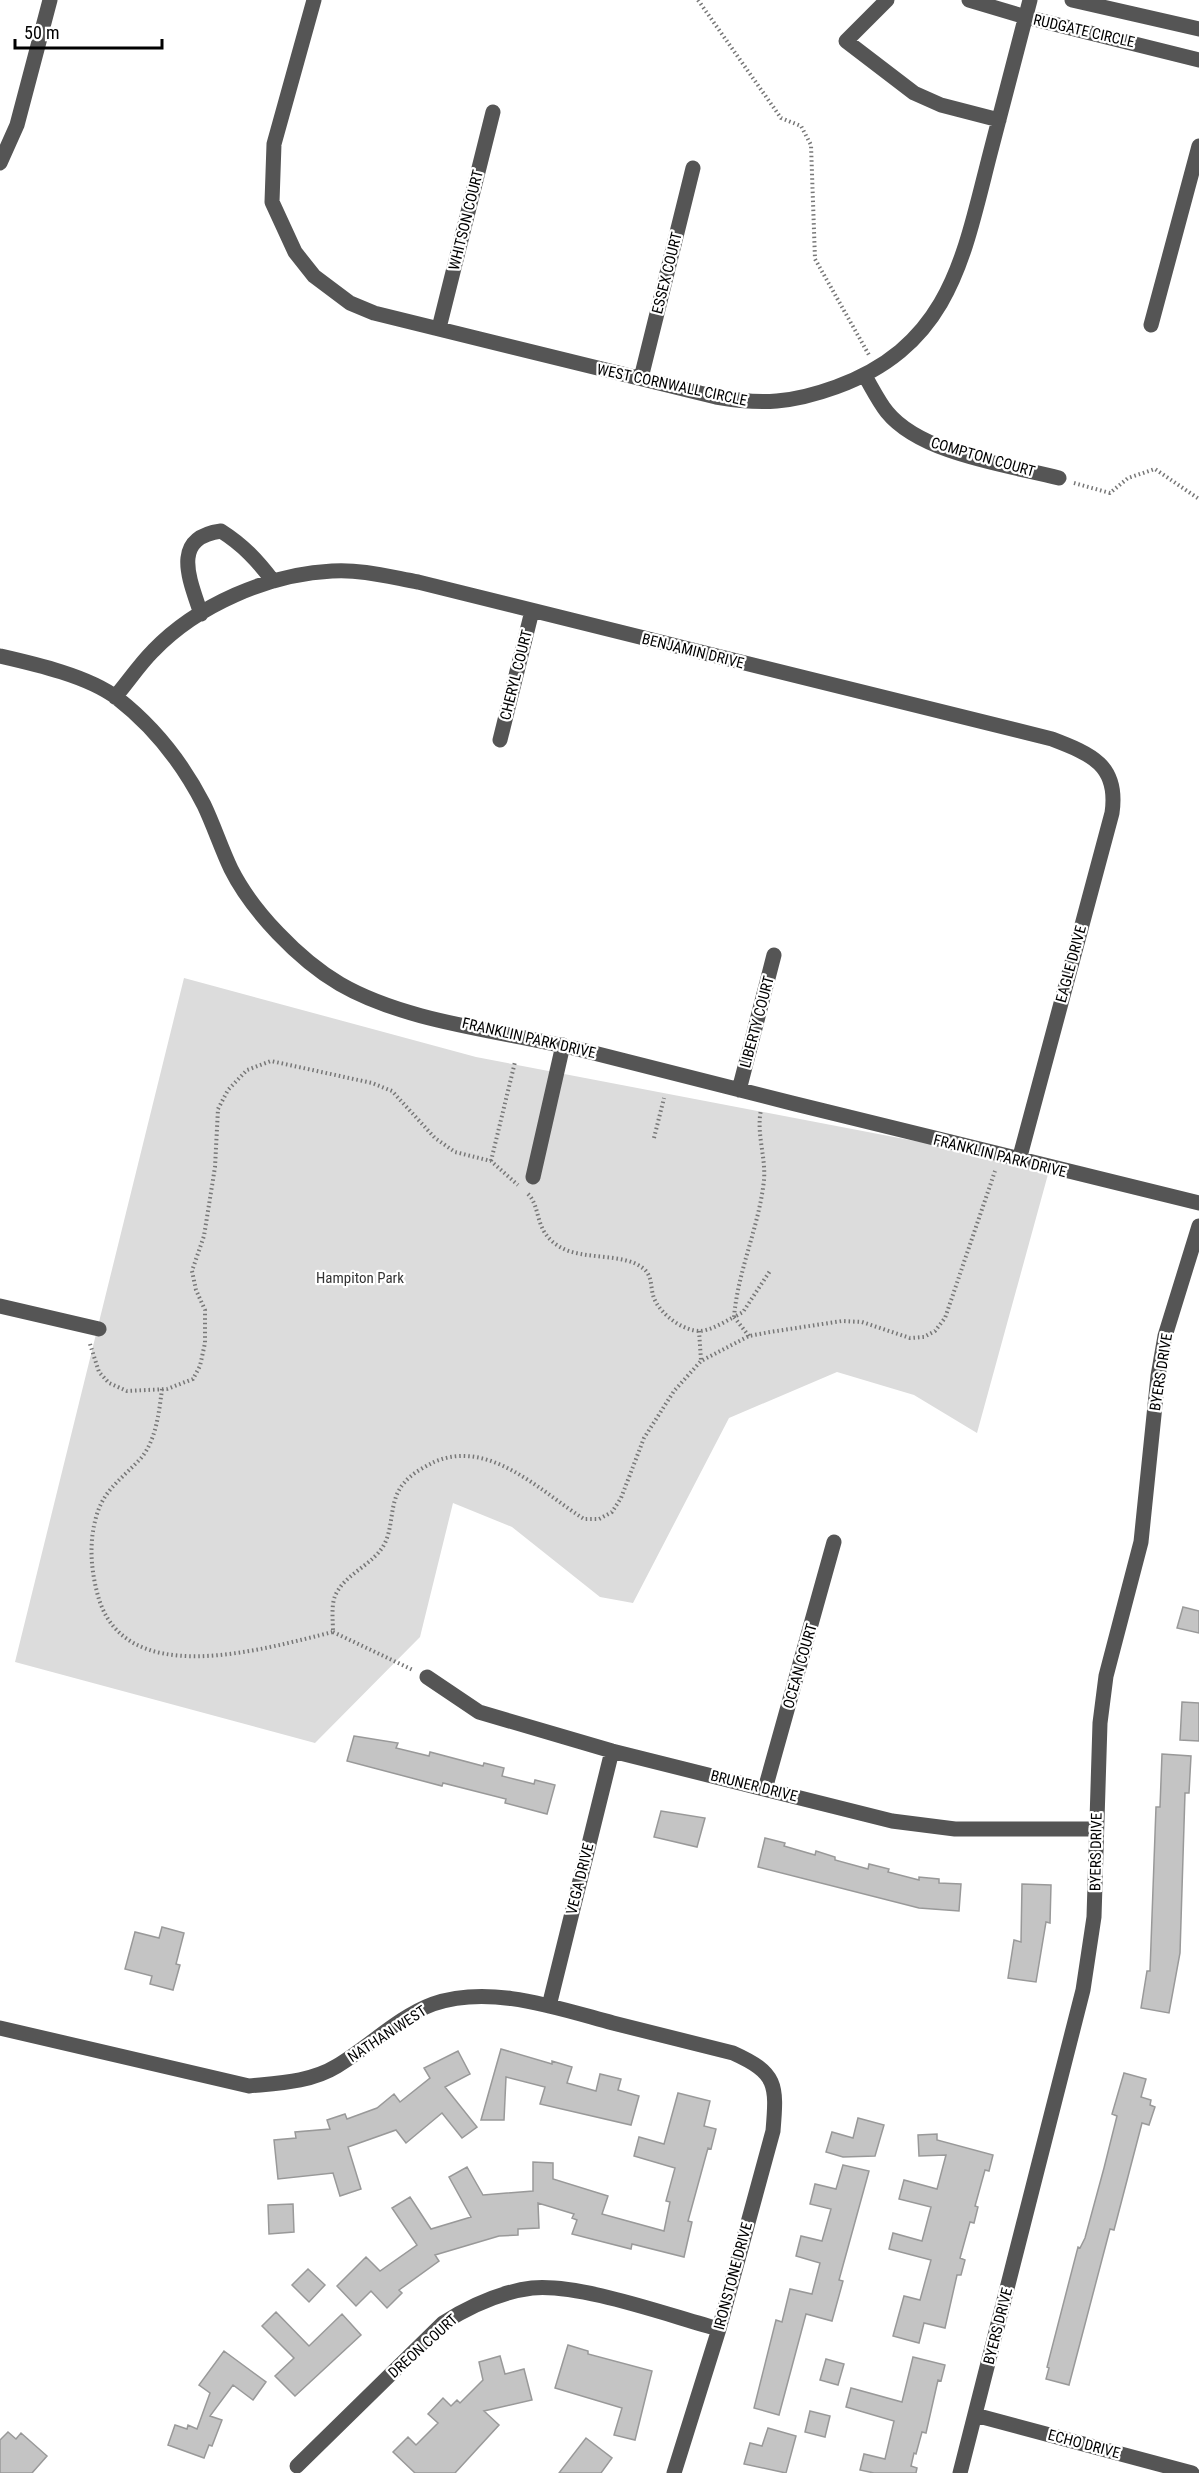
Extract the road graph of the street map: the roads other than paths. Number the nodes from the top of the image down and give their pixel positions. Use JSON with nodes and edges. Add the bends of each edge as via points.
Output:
{"nodes":[{"id":1,"x":50,"y":0,"type":"edge"},
{"id":2,"x":314,"y":0,"type":"edge"},
{"id":3,"x":887,"y":0,"type":"edge"},
{"id":4,"x":969,"y":0,"type":"edge"},
{"id":5,"x":1030,"y":0,"type":"edge"},
{"id":6,"x":1072,"y":0,"type":"edge"},
{"id":7,"x":1026,"y":17,"type":"junction"},
{"id":8,"x":1199,"y":29,"type":"edge"},
{"id":9,"x":1199,"y":60,"type":"edge"},
{"id":10,"x":493,"y":112,"type":"dead end"},
{"id":11,"x":999,"y":120,"type":"junction"},
{"id":12,"x":1199,"y":146,"type":"edge"},
{"id":13,"x":0,"y":163,"type":"edge"},
{"id":14,"x":693,"y":168,"type":"dead end"},
{"id":15,"x":1151,"y":325,"type":"dead end"},
{"id":16,"x":439,"y":328,"type":"junction"},
{"id":17,"x":871,"y":373,"type":"junction"},
{"id":18,"x":641,"y":378,"type":"junction"},
{"id":19,"x":1059,"y":478,"type":"road end"},
{"id":20,"x":273,"y":581,"type":"junction"},
{"id":21,"x":532,"y":611,"type":"junction"},
{"id":22,"x":201,"y":615,"type":"junction"},
{"id":23,"x":0,"y":656,"type":"edge"},
{"id":24,"x":115,"y":697,"type":"junction"},
{"id":25,"x":500,"y":740,"type":"dead end"},
{"id":26,"x":1106,"y":768,"type":"joint"},
{"id":27,"x":774,"y":955,"type":"dead end"},
{"id":28,"x":563,"y":1045,"type":"junction"},
{"id":29,"x":739,"y":1090,"type":"junction"},
{"id":30,"x":1019,"y":1160,"type":"junction"},
{"id":31,"x":533,"y":1177,"type":"dead end"},
{"id":32,"x":1199,"y":1203,"type":"edge"},
{"id":33,"x":1199,"y":1226,"type":"edge"},
{"id":34,"x":0,"y":1305,"type":"edge"},
{"id":35,"x":93,"y":1327,"type":"road end"},
{"id":36,"x":834,"y":1542,"type":"dead end"},
{"id":37,"x":427,"y":1677,"type":"road end"},
{"id":38,"x":612,"y":1751,"type":"junction"},
{"id":39,"x":765,"y":1789,"type":"junction"},
{"id":40,"x":1095,"y":1829,"type":"junction"},
{"id":41,"x":549,"y":2006,"type":"junction"},
{"id":42,"x":0,"y":2028,"type":"edge"},
{"id":43,"x":770,"y":2076,"type":"joint"},
{"id":44,"x":719,"y":2329,"type":"junction"},
{"id":45,"x":975,"y":2415,"type":"junction"},
{"id":46,"x":297,"y":2466,"type":"dead end"},
{"id":47,"x":674,"y":2473,"type":"edge"},
{"id":48,"x":960,"y":2473,"type":"edge"},
{"id":49,"x":1192,"y":2473,"type":"edge"}],
"edges":[{"from":1,"to":13,"type":"street","via":[[17,125]]},
{"from":2,"to":16,"type":"street","name":"WEST CORNWALL CIRCLE","via":[[280,121],[272,169],[272,202],[295,252],[314,276],[350,303],[374,313]]},
{"from":3,"to":11,"type":"street","via":[[846,41],[914,93],[941,105]]},
{"from":4,"to":7,"type":"street","name":"RUDGATE CIRCLE"},
{"from":5,"to":7,"type":"street","name":"WEST CORNWALL CIRCLE"},
{"from":6,"to":8,"type":"street","name":"RUDGATE CIRCLE"},
{"from":7,"to":9,"type":"street","name":"RUDGATE CIRCLE"},
{"from":7,"to":11,"type":"street","name":"WEST CORNWALL CIRCLE"},
{"from":10,"to":16,"type":"street","name":"WHITSON COURT"},
{"from":11,"to":17,"type":"street","name":"WEST CORNWALL CIRCLE","via":[[967,244],[945,299],[898,355]]},
{"from":12,"to":15,"type":"street"},
{"from":14,"to":18,"type":"street","name":"ESSEX COURT"},
{"from":16,"to":18,"type":"street","name":"WEST CORNWALL CIRCLE"},
{"from":17,"to":18,"type":"street","name":"WEST CORNWALL CIRCLE","via":[[816,394],[772,403],[716,397]]},
{"from":17,"to":19,"type":"street","name":"COMPTON COURT","via":[[887,412],[923,440]]},
{"from":20,"to":21,"type":"street","name":"BENJAMIN DRIVE","via":[[332,571],[363,572]]},
{"from":20,"to":22,"type":"street","name":"BENJAMIN DRIVE"},
{"from":20,"to":22,"type":"street","via":[[253,554],[237,541],[222,531],[204,533],[191,543],[188,556],[189,576]]},
{"from":21,"to":25,"type":"street","name":"CHERYL COURT"},
{"from":21,"to":26,"type":"street","name":"BENJAMIN DRIVE","via":[[1052,739],[1084,751]]},
{"from":22,"to":24,"type":"street","name":"BENJAMIN DRIVE","via":[[153,651]]},
{"from":23,"to":24,"type":"street","name":"FRANKLIN PARK DRIVE","via":[[53,670]]},
{"from":24,"to":28,"type":"street","name":"FRANKLIN PARK DRIVE","via":[[169,749],[186,772],[245,892],[280,934],[322,973],[397,1009]]},
{"from":26,"to":30,"type":"street","name":"EAGLE DRIVE","via":[[1114,799],[1112,813]]},
{"from":27,"to":29,"type":"street","name":"LIBERTY COURT"},
{"from":28,"to":29,"type":"street","name":"FRANKLIN PARK DRIVE"},
{"from":28,"to":31,"type":"street"},
{"from":29,"to":30,"type":"street","name":"FRANKLIN PARK DRIVE"},
{"from":30,"to":32,"type":"street","name":"FRANKLIN PARK DRIVE"},
{"from":33,"to":40,"type":"street","name":"BYERS DRIVE","via":[[1165,1336],[1141,1542],[1106,1676]]},
{"from":34,"to":35,"type":"street"},
{"from":36,"to":39,"type":"street","name":"OCEAN COURT"},
{"from":37,"to":38,"type":"street","name":"BRUNER DRIVE","via":[[479,1712]]},
{"from":38,"to":39,"type":"street","name":"BRUNER DRIVE"},
{"from":38,"to":41,"type":"street","name":"VEGA DRIVE"},
{"from":39,"to":40,"type":"street","name":"BRUNER DRIVE","via":[[892,1821],[954,1829]]},
{"from":40,"to":45,"type":"street","name":"BYERS DRIVE","via":[[1094,1917],[1083,1990]]},
{"from":41,"to":42,"type":"street","name":"NATHAN WEST","via":[[490,1997],[456,1998],[415,2013],[336,2067],[313,2077],[249,2086]]},
{"from":41,"to":43,"type":"street","name":"NATHAN WEST","via":[[733,2053],[755,2063]]},
{"from":43,"to":44,"type":"street","name":"IRONSTONE DRIVE","via":[[775,2098],[773,2131]]},
{"from":44,"to":46,"type":"street","name":"DREON COURT","via":[[600,2296],[558,2289],[512,2291],[461,2312],[443,2324]]},
{"from":44,"to":47,"type":"street","name":"IRONSTONE DRIVE"},
{"from":45,"to":48,"type":"street","name":"BYERS DRIVE"},
{"from":45,"to":49,"type":"street","name":"ECHO DRIVE"}]}
